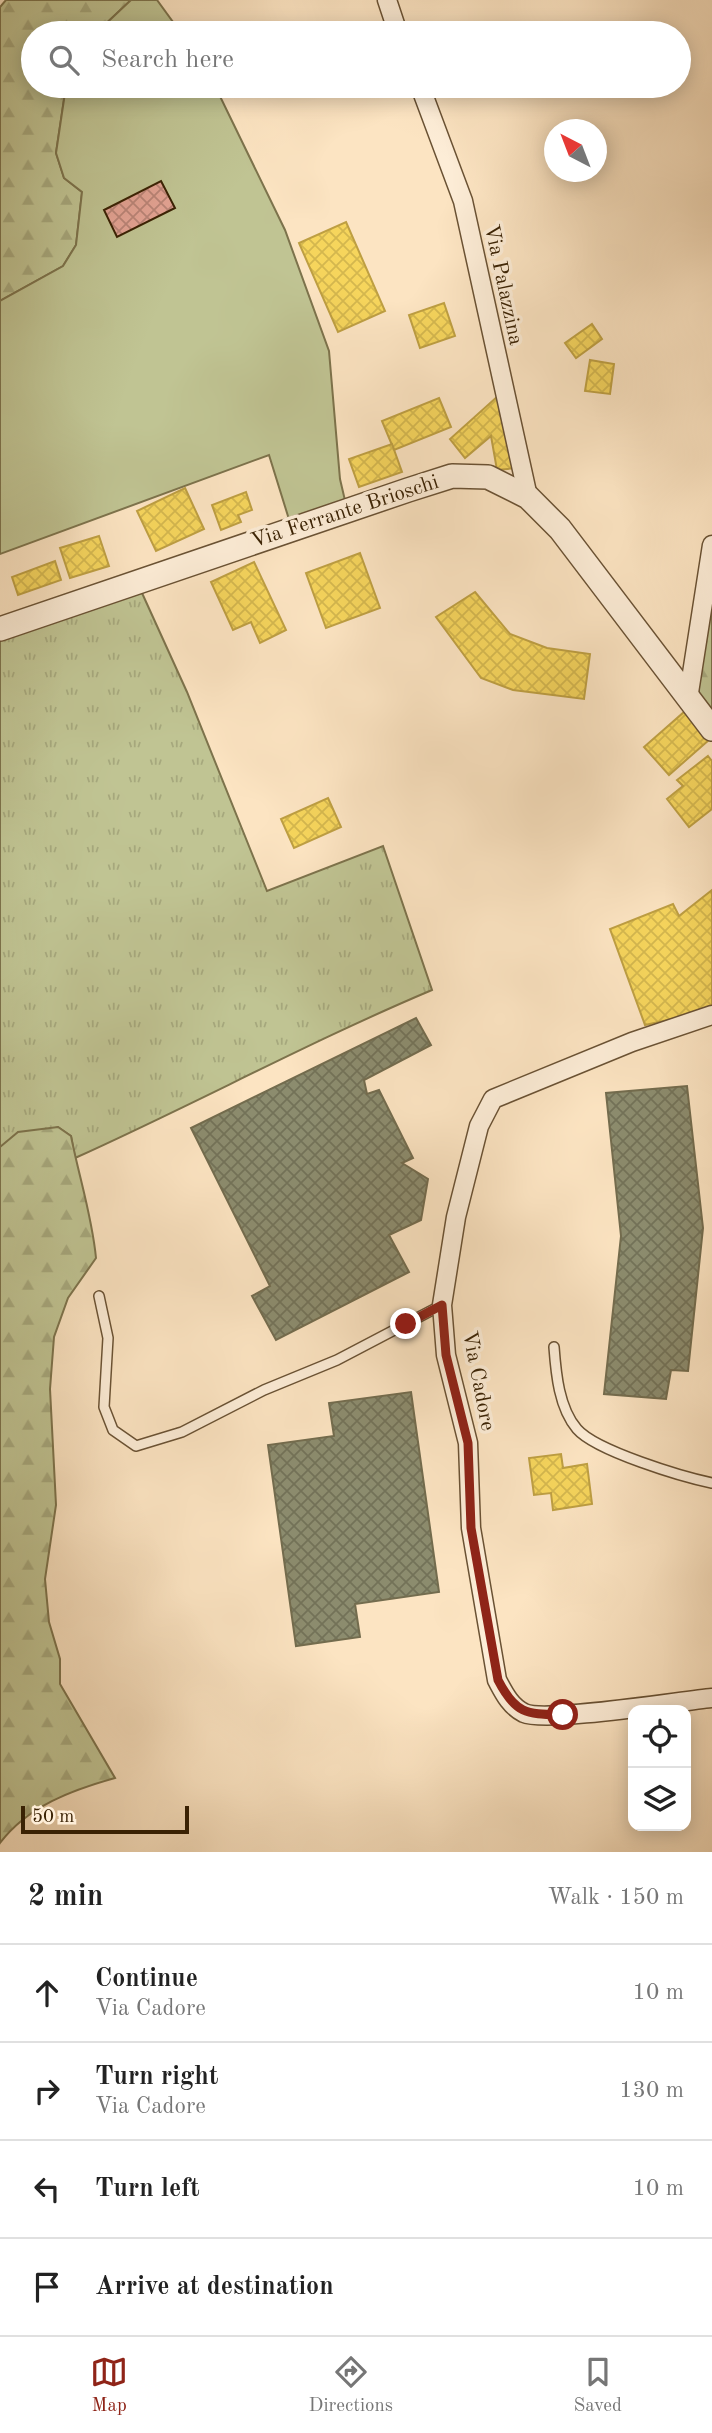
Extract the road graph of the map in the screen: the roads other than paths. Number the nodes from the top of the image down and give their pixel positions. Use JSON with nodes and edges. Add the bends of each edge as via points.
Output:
{"nodes":[{"id":1,"x":387,"y":0,"type":"edge"},
{"id":2,"x":394,"y":21,"type":"edge"},
{"id":3,"x":424,"y":98,"type":"edge"},
{"id":4,"x":528,"y":497,"type":"junction"},
{"id":5,"x":712,"y":545,"type":"edge"},
{"id":6,"x":0,"y":629,"type":"edge"},
{"id":7,"x":688,"y":699,"type":"junction"},
{"id":8,"x":712,"y":729,"type":"edge"},
{"id":9,"x":712,"y":1015,"type":"edge"},
{"id":10,"x":99,"y":1296,"type":"dead end"},
{"id":11,"x":442,"y":1305,"type":"junction"},
{"id":12,"x":554,"y":1347,"type":"dead end"},
{"id":13,"x":712,"y":1483,"type":"edge"},
{"id":14,"x":712,"y":1698,"type":"edge"}],
"edges":[{"from":1,"to":2,"type":"street"},
{"from":3,"to":4,"type":"street","name":"Via Palazzina","via":[[463,201]]},
{"from":4,"to":6,"type":"street","name":"Via Ferrante Brioschi","via":[[488,477],[452,476]]},
{"from":4,"to":7,"type":"street","name":"Via Ferrante Brioschi","via":[[560,529]]},
{"from":5,"to":7,"type":"street"},
{"from":7,"to":8,"type":"street","name":"Via Ferrante Brioschi"},
{"from":9,"to":11,"type":"street","name":"Via Cadore","via":[[493,1099],[480,1126],[456,1217]]},
{"from":10,"to":11,"type":"lane","via":[[108,1338],[104,1406],[113,1430],[136,1446],[182,1432],[264,1390],[338,1360]]},
{"from":11,"to":14,"type":"street","name":"Via Cadore","via":[[446,1355],[468,1443],[471,1528],[498,1680],[508,1700],[525,1714],[563,1715]]},
{"from":12,"to":13,"type":"lane","via":[[556,1376],[576,1429],[628,1456]]}]}
